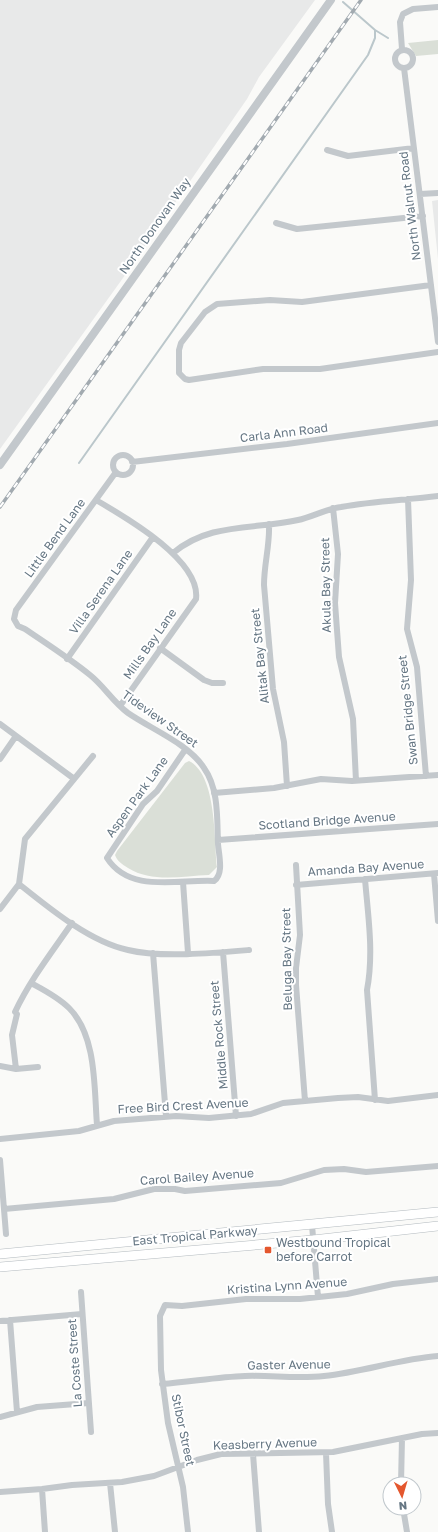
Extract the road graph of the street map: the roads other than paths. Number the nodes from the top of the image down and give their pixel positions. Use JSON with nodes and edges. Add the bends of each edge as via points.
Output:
{"nodes":[{"id":1,"x":331,"y":0,"type":"edge"},
{"id":2,"x":438,"y":7,"type":"edge"},
{"id":3,"x":402,"y":49,"type":"junction"},
{"id":4,"x":404,"y":68,"type":"junction"},
{"id":5,"x":414,"y":148,"type":"junction"},
{"id":6,"x":327,"y":150,"type":"dead end"},
{"id":7,"x":438,"y":192,"type":"edge"},
{"id":8,"x":420,"y":194,"type":"junction"},
{"id":9,"x":423,"y":216,"type":"junction"},
{"id":10,"x":276,"y":223,"type":"dead end"},
{"id":11,"x":431,"y":285,"type":"junction"},
{"id":12,"x":438,"y":342,"type":"edge"},
{"id":13,"x":438,"y":352,"type":"edge"},
{"id":14,"x":438,"y":423,"type":"edge"},
{"id":15,"x":132,"y":462,"type":"junction"},
{"id":16,"x":0,"y":466,"type":"edge"},
{"id":17,"x":116,"y":472,"type":"junction"},
{"id":18,"x":438,"y":496,"type":"edge"},
{"id":19,"x":408,"y":499,"type":"junction"},
{"id":20,"x":96,"y":500,"type":"junction"},
{"id":21,"x":333,"y":508,"type":"junction"},
{"id":22,"x":269,"y":524,"type":"junction"},
{"id":23,"x":153,"y":537,"type":"junction"},
{"id":24,"x":173,"y":553,"type":"junction"},
{"id":25,"x":14,"y":619,"type":"joint"},
{"id":26,"x":160,"y":648,"type":"junction"},
{"id":27,"x":68,"y":658,"type":"junction"},
{"id":28,"x":223,"y":684,"type":"dead end"},
{"id":29,"x":120,"y":706,"type":"junction"},
{"id":30,"x":0,"y":724,"type":"edge"},
{"id":31,"x":16,"y":736,"type":"junction"},
{"id":32,"x":185,"y":750,"type":"junction"},
{"id":33,"x":93,"y":756,"type":"dead end"},
{"id":34,"x":0,"y":759,"type":"edge"},
{"id":35,"x":438,"y":775,"type":"edge"},
{"id":36,"x":426,"y":776,"type":"junction"},
{"id":37,"x":73,"y":778,"type":"junction"},
{"id":38,"x":356,"y":781,"type":"junction"},
{"id":39,"x":287,"y":786,"type":"junction"},
{"id":40,"x":214,"y":793,"type":"junction"},
{"id":41,"x":438,"y":824,"type":"edge"},
{"id":42,"x":218,"y":840,"type":"junction"},
{"id":43,"x":296,"y":865,"type":"dead end"},
{"id":44,"x":436,"y":874,"type":"edge"},
{"id":45,"x":365,"y":879,"type":"junction"},
{"id":46,"x":183,"y":882,"type":"junction"},
{"id":47,"x":19,"y":884,"type":"junction"},
{"id":48,"x":296,"y":884,"type":"junction"},
{"id":49,"x":0,"y":909,"type":"edge"},
{"id":50,"x":438,"y":921,"type":"edge"},
{"id":51,"x":72,"y":923,"type":"junction"},
{"id":52,"x":249,"y":950,"type":"dead end"},
{"id":53,"x":223,"y":952,"type":"junction"},
{"id":54,"x":153,"y":953,"type":"junction"},
{"id":55,"x":188,"y":953,"type":"junction"},
{"id":56,"x":31,"y":983,"type":"junction"},
{"id":57,"x":0,"y":1066,"type":"edge"},
{"id":58,"x":38,"y":1067,"type":"dead end"},
{"id":59,"x":16,"y":1069,"type":"junction"},
{"id":60,"x":438,"y":1095,"type":"edge"},
{"id":61,"x":375,"y":1100,"type":"junction"},
{"id":62,"x":305,"y":1101,"type":"junction"},
{"id":63,"x":166,"y":1116,"type":"junction"},
{"id":64,"x":236,"y":1116,"type":"junction"},
{"id":65,"x":97,"y":1125,"type":"junction"},
{"id":66,"x":0,"y":1139,"type":"edge"},
{"id":67,"x":0,"y":1160,"type":"edge"},
{"id":68,"x":438,"y":1166,"type":"edge"},
{"id":69,"x":4,"y":1209,"type":"junction"},
{"id":70,"x":438,"y":1212,"type":"edge"},
{"id":71,"x":312,"y":1225,"type":"junction"},
{"id":72,"x":438,"y":1226,"type":"edge"},
{"id":73,"x":6,"y":1234,"type":"dead end"},
{"id":74,"x":314,"y":1240,"type":"junction"},
{"id":75,"x":0,"y":1254,"type":"edge"},
{"id":76,"x":0,"y":1267,"type":"edge"},
{"id":77,"x":438,"y":1279,"type":"edge"},
{"id":78,"x":81,"y":1292,"type":"dead end"},
{"id":79,"x":318,"y":1297,"type":"junction"},
{"id":80,"x":163,"y":1308,"type":"joint"},
{"id":81,"x":82,"y":1314,"type":"junction"},
{"id":82,"x":10,"y":1320,"type":"junction"},
{"id":83,"x":0,"y":1321,"type":"edge"},
{"id":84,"x":438,"y":1356,"type":"edge"},
{"id":85,"x":162,"y":1384,"type":"junction"},
{"id":86,"x":89,"y":1403,"type":"junction"},
{"id":87,"x":17,"y":1412,"type":"junction"},
{"id":88,"x":0,"y":1417,"type":"edge"},
{"id":89,"x":91,"y":1432,"type":"dead end"},
{"id":90,"x":438,"y":1433,"type":"edge"},
{"id":91,"x":402,"y":1438,"type":"junction"},
{"id":92,"x":326,"y":1452,"type":"junction"},
{"id":93,"x":253,"y":1454,"type":"junction"},
{"id":94,"x":179,"y":1467,"type":"junction"},
{"id":95,"x":401,"y":1476,"type":"edge"},
{"id":96,"x":110,"y":1483,"type":"junction"},
{"id":97,"x":42,"y":1489,"type":"junction"},
{"id":98,"x":0,"y":1492,"type":"edge"},
{"id":99,"x":404,"y":1516,"type":"edge"},
{"id":100,"x":45,"y":1532,"type":"edge"},
{"id":101,"x":115,"y":1532,"type":"edge"},
{"id":102,"x":188,"y":1532,"type":"edge"},
{"id":103,"x":259,"y":1532,"type":"edge"},
{"id":104,"x":332,"y":1532,"type":"edge"},
{"id":105,"x":408,"y":1532,"type":"edge"}],
"edges":[{"from":1,"to":16,"type":"street","name":"North Donovan Way"},
{"from":2,"to":3,"type":"street","name":"North Walnut Road","via":[[407,11],[401,18]]},
{"from":3,"to":4,"type":"street","name":"North Walnut Road","via":[[397,52],[394,60],[397,65]]},
{"from":3,"to":4,"type":"street","via":[[409,51],[413,56],[412,63]]},
{"from":4,"to":5,"type":"street","name":"North Walnut Road"},
{"from":5,"to":6,"type":"street","via":[[348,156]]},
{"from":5,"to":8,"type":"street","name":"North Walnut Road"},
{"from":7,"to":8,"type":"street"},
{"from":8,"to":9,"type":"street","name":"North Walnut Road"},
{"from":9,"to":10,"type":"street","via":[[297,229]]},
{"from":9,"to":11,"type":"street","name":"North Walnut Road"},
{"from":11,"to":12,"type":"street","name":"North Walnut Road"},
{"from":11,"to":13,"type":"street","via":[[302,302],[270,300],[217,304],[205,312],[181,343],[179,373],[189,380],[263,369],[320,369]]},
{"from":14,"to":15,"type":"street","name":"Carla Ann Road"},
{"from":15,"to":17,"type":"street","via":[[132,468],[128,473]]},
{"from":15,"to":17,"type":"street","name":"Carla Ann Road","via":[[128,457],[119,456],[113,463]]},
{"from":17,"to":20,"type":"street","name":"Little Bend Lane"},
{"from":18,"to":19,"type":"street"},
{"from":19,"to":21,"type":"street"},
{"from":19,"to":36,"type":"street","name":"Swan Bridge Street","via":[[410,580],[407,629],[417,666]]},
{"from":20,"to":23,"type":"street"},
{"from":20,"to":25,"type":"street","name":"Little Bend Lane","via":[[16,610]]},
{"from":21,"to":22,"type":"street","via":[[298,520]]},
{"from":21,"to":38,"type":"street","name":"Akula Bay Street","via":[[338,554],[335,603],[339,657],[353,719]]},
{"from":22,"to":24,"type":"street","via":[[209,532],[184,544]]},
{"from":22,"to":39,"type":"street","name":"Alitak Bay Street","via":[[270,538],[264,568],[264,585],[274,689],[284,742]]},
{"from":23,"to":24,"type":"street"},
{"from":23,"to":27,"type":"street","name":"Villa Serena Lane"},
{"from":24,"to":26,"type":"street","name":"Mills Bay Lane","via":[[188,572],[197,594],[196,599]]},
{"from":25,"to":27,"type":"street","name":"Tideview Street","via":[[18,626]]},
{"from":26,"to":28,"type":"street","via":[[204,680]]},
{"from":26,"to":29,"type":"street","name":"Mills Bay Lane"},
{"from":27,"to":29,"type":"street","name":"Tideview Street","via":[[100,684]]},
{"from":29,"to":32,"type":"street","name":"Tideview Street"},
{"from":30,"to":31,"type":"street"},
{"from":31,"to":34,"type":"street"},
{"from":31,"to":37,"type":"street"},
{"from":32,"to":40,"type":"street","name":"Tideview Street","via":[[197,758],[205,768]]},
{"from":32,"to":46,"type":"street","name":"Aspen Park Lane","via":[[157,791],[143,804],[107,858],[112,867],[132,878],[158,883]]},
{"from":33,"to":37,"type":"street"},
{"from":35,"to":36,"type":"street"},
{"from":36,"to":38,"type":"street"},
{"from":37,"to":47,"type":"street","via":[[26,839]]},
{"from":38,"to":39,"type":"street","via":[[322,779]]},
{"from":39,"to":40,"type":"street"},
{"from":40,"to":42,"type":"street","name":"Tideview Street"},
{"from":41,"to":42,"type":"street","name":"Scotland Bridge Avenue"},
{"from":42,"to":46,"type":"street","name":"Tideview Street","via":[[220,875],[214,881]]},
{"from":43,"to":48,"type":"street","name":"Beluga Bay Street"},
{"from":44,"to":45,"type":"street","name":"Amanda Bay Avenue"},
{"from":44,"to":50,"type":"street"},
{"from":45,"to":48,"type":"street","name":"Amanda Bay Avenue"},
{"from":45,"to":61,"type":"street","via":[[371,958],[366,990]]},
{"from":46,"to":55,"type":"street"},
{"from":47,"to":49,"type":"street"},
{"from":47,"to":51,"type":"street"},
{"from":48,"to":62,"type":"street","name":"Beluga Bay Street","via":[[300,935],[296,985]]},
{"from":51,"to":54,"type":"street","via":[[108,944],[126,950]]},
{"from":51,"to":56,"type":"street"},
{"from":52,"to":53,"type":"street"},
{"from":53,"to":55,"type":"street"},
{"from":53,"to":64,"type":"street","name":"Middle Rock Street"},
{"from":54,"to":55,"type":"street"},
{"from":54,"to":63,"type":"street"},
{"from":56,"to":59,"type":"street","via":[[15,1012],[17,1014],[12,1035]]},
{"from":56,"to":65,"type":"street","via":[[70,1009],[87,1035]]},
{"from":57,"to":59,"type":"street"},
{"from":58,"to":59,"type":"street"},
{"from":60,"to":61,"type":"street","name":"Free Bird Crest Avenue","via":[[388,1101]]},
{"from":61,"to":62,"type":"street","name":"Free Bird Crest Avenue","via":[[352,1096]]},
{"from":62,"to":64,"type":"street","name":"Free Bird Crest Avenue","via":[[283,1103],[260,1112]]},
{"from":63,"to":64,"type":"street","name":"Free Bird Crest Avenue"},
{"from":63,"to":65,"type":"street","name":"Free Bird Crest Avenue"},
{"from":65,"to":66,"type":"street","name":"Free Bird Crest Avenue","via":[[80,1131]]},
{"from":67,"to":69,"type":"street"},
{"from":68,"to":69,"type":"street","name":"Carol Bailey Avenue","via":[[366,1172],[324,1170],[281,1183],[185,1191],[154,1189],[114,1198]]},
{"from":69,"to":73,"type":"street"},
{"from":70,"to":71,"type":"main road","name":"East Tropical Parkway"},
{"from":71,"to":74,"type":"street"},
{"from":71,"to":75,"type":"main road","name":"East Tropical Parkway"},
{"from":72,"to":74,"type":"main road","name":"East Tropical Parkway"},
{"from":74,"to":76,"type":"main road","name":"East Tropical Parkway"},
{"from":74,"to":79,"type":"street"},
{"from":77,"to":79,"type":"street","name":"Kristina Lynn Avenue"},
{"from":78,"to":81,"type":"street","name":"La Coste Street"},
{"from":79,"to":80,"type":"street","name":"Kristina Lynn Avenue","via":[[246,1299],[182,1306],[169,1304]]},
{"from":80,"to":85,"type":"street","name":"Stibor Street","via":[[160,1316]]},
{"from":81,"to":82,"type":"street"},
{"from":81,"to":86,"type":"street","name":"La Coste Street"},
{"from":82,"to":83,"type":"street"},
{"from":82,"to":87,"type":"street"},
{"from":84,"to":85,"type":"street","name":"Gaster Avenue","via":[[400,1360],[355,1372],[324,1376],[245,1376]]},
{"from":85,"to":94,"type":"street","name":"Stibor Street"},
{"from":86,"to":87,"type":"street","via":[[37,1407]]},
{"from":86,"to":89,"type":"street","name":"La Coste Street"},
{"from":87,"to":88,"type":"street"},
{"from":90,"to":91,"type":"street","name":"Keasberry Avenue"},
{"from":91,"to":92,"type":"street","name":"Keasberry Avenue","via":[[346,1451]]},
{"from":91,"to":95,"type":"street"},
{"from":92,"to":93,"type":"street","name":"Keasberry Avenue"},
{"from":92,"to":104,"type":"street"},
{"from":93,"to":94,"type":"street","name":"Keasberry Avenue","via":[[208,1457]]},
{"from":93,"to":103,"type":"street"},
{"from":94,"to":96,"type":"street","name":"Keasberry Avenue","via":[[154,1476]]},
{"from":94,"to":102,"type":"street","name":"Stibor Street"},
{"from":96,"to":97,"type":"street","name":"Keasberry Avenue"},
{"from":96,"to":101,"type":"street"},
{"from":97,"to":98,"type":"street","name":"Keasberry Avenue"},
{"from":97,"to":100,"type":"street"},
{"from":99,"to":105,"type":"street"}]}
